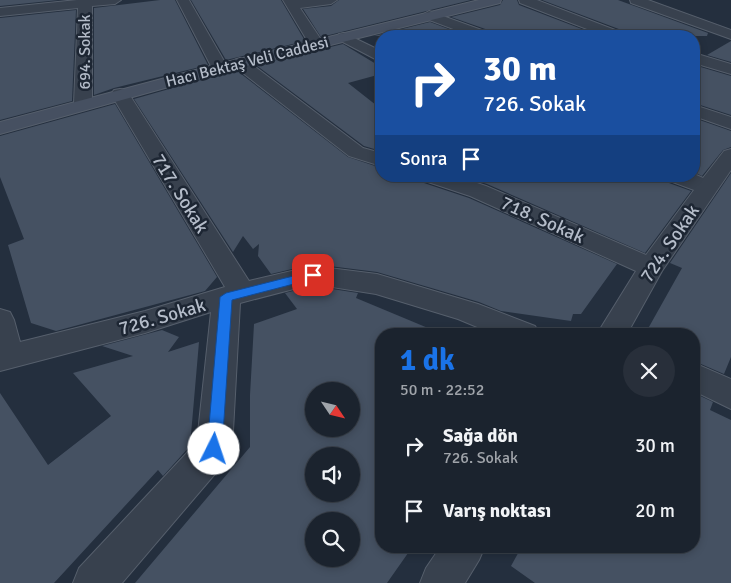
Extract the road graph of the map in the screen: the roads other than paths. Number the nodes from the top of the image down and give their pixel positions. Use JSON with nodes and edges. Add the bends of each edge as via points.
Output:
{"nodes":[{"id":1,"x":115,"y":0,"type":"edge"},
{"id":2,"x":183,"y":0,"type":"edge"},
{"id":3,"x":331,"y":0,"type":"edge"},
{"id":4,"x":495,"y":0,"type":"edge"},
{"id":5,"x":525,"y":0,"type":"edge"},
{"id":6,"x":636,"y":0,"type":"edge"},
{"id":7,"x":84,"y":2,"type":"edge"},
{"id":8,"x":290,"y":2,"type":"edge"},
{"id":9,"x":0,"y":12,"type":"edge"},
{"id":10,"x":429,"y":15,"type":"junction"},
{"id":11,"x":468,"y":30,"type":"edge"},
{"id":12,"x":602,"y":30,"type":"edge"},
{"id":13,"x":731,"y":36,"type":"edge"},
{"id":14,"x":344,"y":37,"type":"junction"},
{"id":15,"x":316,"y":44,"type":"junction"},
{"id":16,"x":375,"y":54,"type":"edge"},
{"id":17,"x":700,"y":60,"type":"edge"},
{"id":18,"x":240,"y":63,"type":"junction"},
{"id":19,"x":220,"y":68,"type":"junction"},
{"id":20,"x":731,"y":69,"type":"edge"},
{"id":21,"x":120,"y":94,"type":"junction"},
{"id":22,"x":84,"y":103,"type":"junction"},
{"id":23,"x":700,"y":112,"type":"edge"},
{"id":24,"x":731,"y":123,"type":"edge"},
{"id":25,"x":0,"y":128,"type":"edge"},
{"id":26,"x":731,"y":155,"type":"edge"},
{"id":27,"x":375,"y":158,"type":"edge"},
{"id":28,"x":451,"y":182,"type":"edge"},
{"id":29,"x":694,"y":182,"type":"edge"},
{"id":30,"x":707,"y":187,"type":"junction"},
{"id":31,"x":651,"y":267,"type":"junction"},
{"id":32,"x":234,"y":294,"type":"junction"},
{"id":33,"x":0,"y":320,"type":"edge"},
{"id":34,"x":510,"y":328,"type":"edge"},
{"id":35,"x":615,"y":328,"type":"edge"},
{"id":36,"x":4,"y":358,"type":"edge"},
{"id":37,"x":700,"y":379,"type":"edge"},
{"id":38,"x":731,"y":395,"type":"edge"},
{"id":39,"x":460,"y":553,"type":"edge"},
{"id":40,"x":94,"y":583,"type":"edge"},
{"id":41,"x":441,"y":583,"type":"edge"}],
"edges":[{"from":1,"to":7,"type":"street"},
{"from":2,"to":19,"type":"street"},
{"from":3,"to":8,"type":"street"},
{"from":4,"to":10,"type":"main road","name":"Hacı Bektaş Veli Caddesi"},
{"from":5,"to":12,"type":"street"},
{"from":6,"to":13,"type":"street"},
{"from":7,"to":9,"type":"street"},
{"from":7,"to":22,"type":"street","name":"694. Sokak"},
{"from":8,"to":15,"type":"street"},
{"from":10,"to":11,"type":"street"},
{"from":10,"to":14,"type":"main road","name":"Hacı Bektaş Veli Caddesi"},
{"from":14,"to":15,"type":"main road","name":"Hacı Bektaş Veli Caddesi"},
{"from":14,"to":16,"type":"street"},
{"from":15,"to":18,"type":"main road","name":"Hacı Bektaş Veli Caddesi"},
{"from":17,"to":20,"type":"street"},
{"from":18,"to":19,"type":"main road","name":"Hacı Bektaş Veli Caddesi"},
{"from":18,"to":27,"type":"street","via":[[356,152]]},
{"from":19,"to":21,"type":"main road","name":"Hacı Bektaş Veli Caddesi"},
{"from":21,"to":22,"type":"main road","name":"Hacı Bektaş Veli Caddesi"},
{"from":21,"to":32,"type":"street","name":"717. Sokak"},
{"from":22,"to":25,"type":"main road","name":"Hacı Bektaş Veli Caddesi"},
{"from":23,"to":24,"type":"street"},
{"from":26,"to":30,"type":"street","name":"724. Sokak"},
{"from":28,"to":31,"type":"street","name":"718. Sokak"},
{"from":29,"to":30,"type":"street"},
{"from":30,"to":31,"type":"street","name":"724. Sokak"},
{"from":31,"to":35,"type":"street","name":"724. Sokak"},
{"from":32,"to":34,"type":"street","name":"726. Sokak","via":[[313,275],[377,284],[468,311]]},
{"from":32,"to":36,"type":"street","name":"726. Sokak","via":[[145,322]]},
{"from":32,"to":40,"type":"street","via":[[214,449]]},
{"from":33,"to":36,"type":"street"},
{"from":37,"to":38,"type":"street"},
{"from":39,"to":41,"type":"street"}]}
